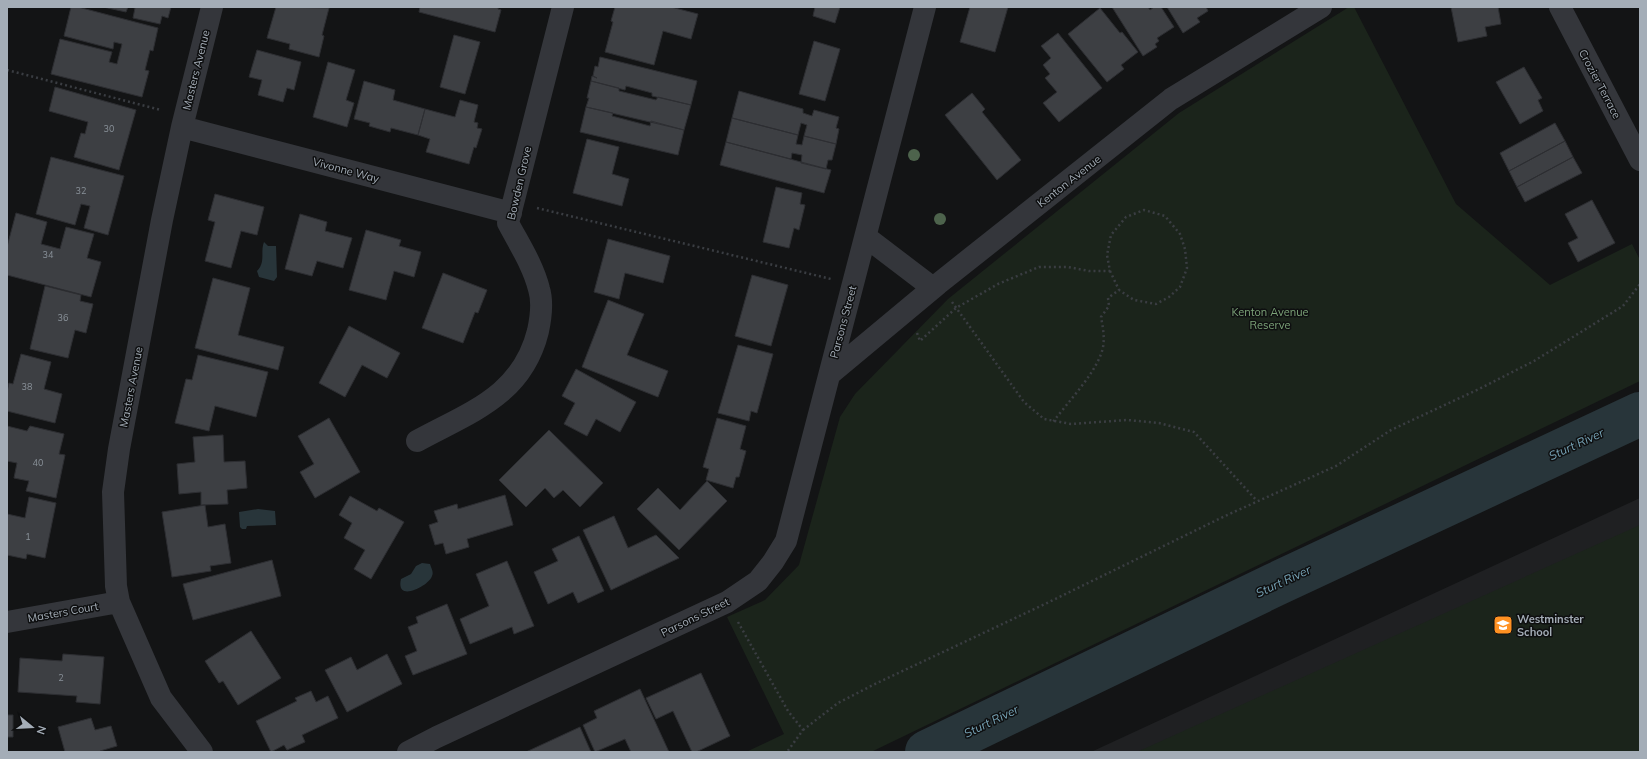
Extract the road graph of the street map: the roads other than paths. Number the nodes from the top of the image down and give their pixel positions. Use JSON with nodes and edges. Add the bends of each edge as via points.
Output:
{"nodes":[{"id":1,"x":212,"y":7,"type":"edge"},
{"id":2,"x":563,"y":7,"type":"edge"},
{"id":3,"x":925,"y":7,"type":"edge"},
{"id":4,"x":1321,"y":7,"type":"edge"},
{"id":5,"x":1560,"y":7,"type":"edge"},
{"id":6,"x":183,"y":121,"type":"junction"},
{"id":7,"x":1640,"y":160,"type":"edge"},
{"id":8,"x":511,"y":213,"type":"junction"},
{"id":9,"x":866,"y":237,"type":"junction"},
{"id":10,"x":935,"y":286,"type":"junction"},
{"id":11,"x":830,"y":374,"type":"junction"},
{"id":12,"x":417,"y":441,"type":"dead end"},
{"id":13,"x":120,"y":602,"type":"junction"},
{"id":14,"x":7,"y":622,"type":"edge"},
{"id":15,"x":202,"y":752,"type":"edge"},
{"id":16,"x":408,"y":752,"type":"edge"}],
"edges":[{"from":1,"to":6,"type":"street","name":"Masters Avenue"},
{"from":2,"to":8,"type":"street","name":"Bowden Grove"},
{"from":3,"to":9,"type":"street","name":"Parsons Street"},
{"from":4,"to":10,"type":"street","name":"Kenton Avenue","via":[[1171,100]]},
{"from":5,"to":7,"type":"street","name":"Crozier Terrace"},
{"from":6,"to":8,"type":"street","name":"Vivonne Way"},
{"from":6,"to":13,"type":"street","name":"Masters Avenue","via":[[162,220],[113,492],[116,586]]},
{"from":8,"to":12,"type":"street","name":"Bowden Grove","via":[[508,223],[540,290],[540,321],[529,356],[520,372],[490,401]]},
{"from":9,"to":10,"type":"street"},
{"from":9,"to":11,"type":"street","name":"Parsons Street"},
{"from":10,"to":11,"type":"street","name":"Kenton Avenue"},
{"from":11,"to":16,"type":"street","name":"Parsons Street","via":[[786,541],[758,581],[727,602]]},
{"from":13,"to":14,"type":"street","name":"Masters Court"},
{"from":13,"to":15,"type":"street","name":"Masters Avenue","via":[[161,698]]}]}
